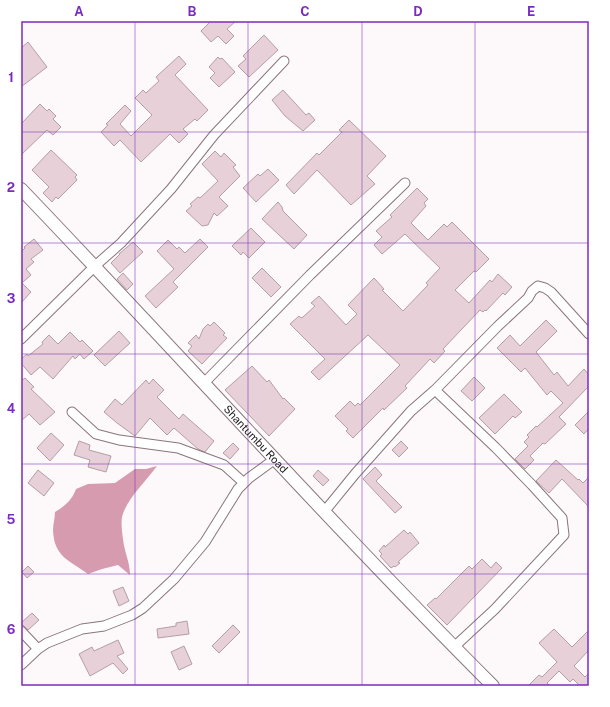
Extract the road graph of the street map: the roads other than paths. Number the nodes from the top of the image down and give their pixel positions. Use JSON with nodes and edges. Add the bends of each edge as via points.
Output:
{"nodes":[{"id":1,"x":284,"y":61,"type":"dead end"},
{"id":2,"x":405,"y":183,"type":"dead end"},
{"id":3,"x":21,"y":189,"type":"edge"},
{"id":4,"x":95,"y":266,"type":"junction"},
{"id":5,"x":589,"y":334,"type":"edge"},
{"id":6,"x":21,"y":338,"type":"edge"},
{"id":7,"x":204,"y":382,"type":"junction"},
{"id":8,"x":435,"y":390,"type":"junction"},
{"id":9,"x":72,"y":412,"type":"dead end"},
{"id":10,"x":275,"y":459,"type":"junction"},
{"id":11,"x":244,"y":483,"type":"junction"},
{"id":12,"x":324,"y":512,"type":"junction"},
{"id":13,"x":21,"y":631,"type":"edge"},
{"id":14,"x":454,"y":647,"type":"junction"},
{"id":15,"x":38,"y":649,"type":"junction"},
{"id":16,"x":21,"y":665,"type":"edge"},
{"id":17,"x":493,"y":686,"type":"edge"}],
"edges":[{"from":1,"to":4,"type":"street","via":[[214,135],[131,232]]},
{"from":2,"to":7,"type":"street"},
{"from":3,"to":4,"type":"street","name":"Shantumbu Road"},
{"from":4,"to":6,"type":"street"},
{"from":4,"to":7,"type":"street","name":"Shantumbu Road"},
{"from":5,"to":8,"type":"street","via":[[551,292],[538,286]]},
{"from":7,"to":10,"type":"street","name":"Shantumbu Road"},
{"from":8,"to":12,"type":"street","via":[[411,411]]},
{"from":8,"to":14,"type":"street","via":[[496,448],[562,518],[564,535],[495,609]]},
{"from":9,"to":11,"type":"street","via":[[96,434],[119,440],[178,448],[224,465]]},
{"from":10,"to":11,"type":"street"},
{"from":10,"to":12,"type":"street","name":"Shantumbu Road"},
{"from":11,"to":15,"type":"street","via":[[205,542],[174,579],[143,608],[104,626],[82,629]]},
{"from":12,"to":14,"type":"street","name":"Shantumbu Road"},
{"from":13,"to":15,"type":"street"},
{"from":14,"to":17,"type":"street","name":"Shantumbu Road"},
{"from":15,"to":16,"type":"street"}]}
